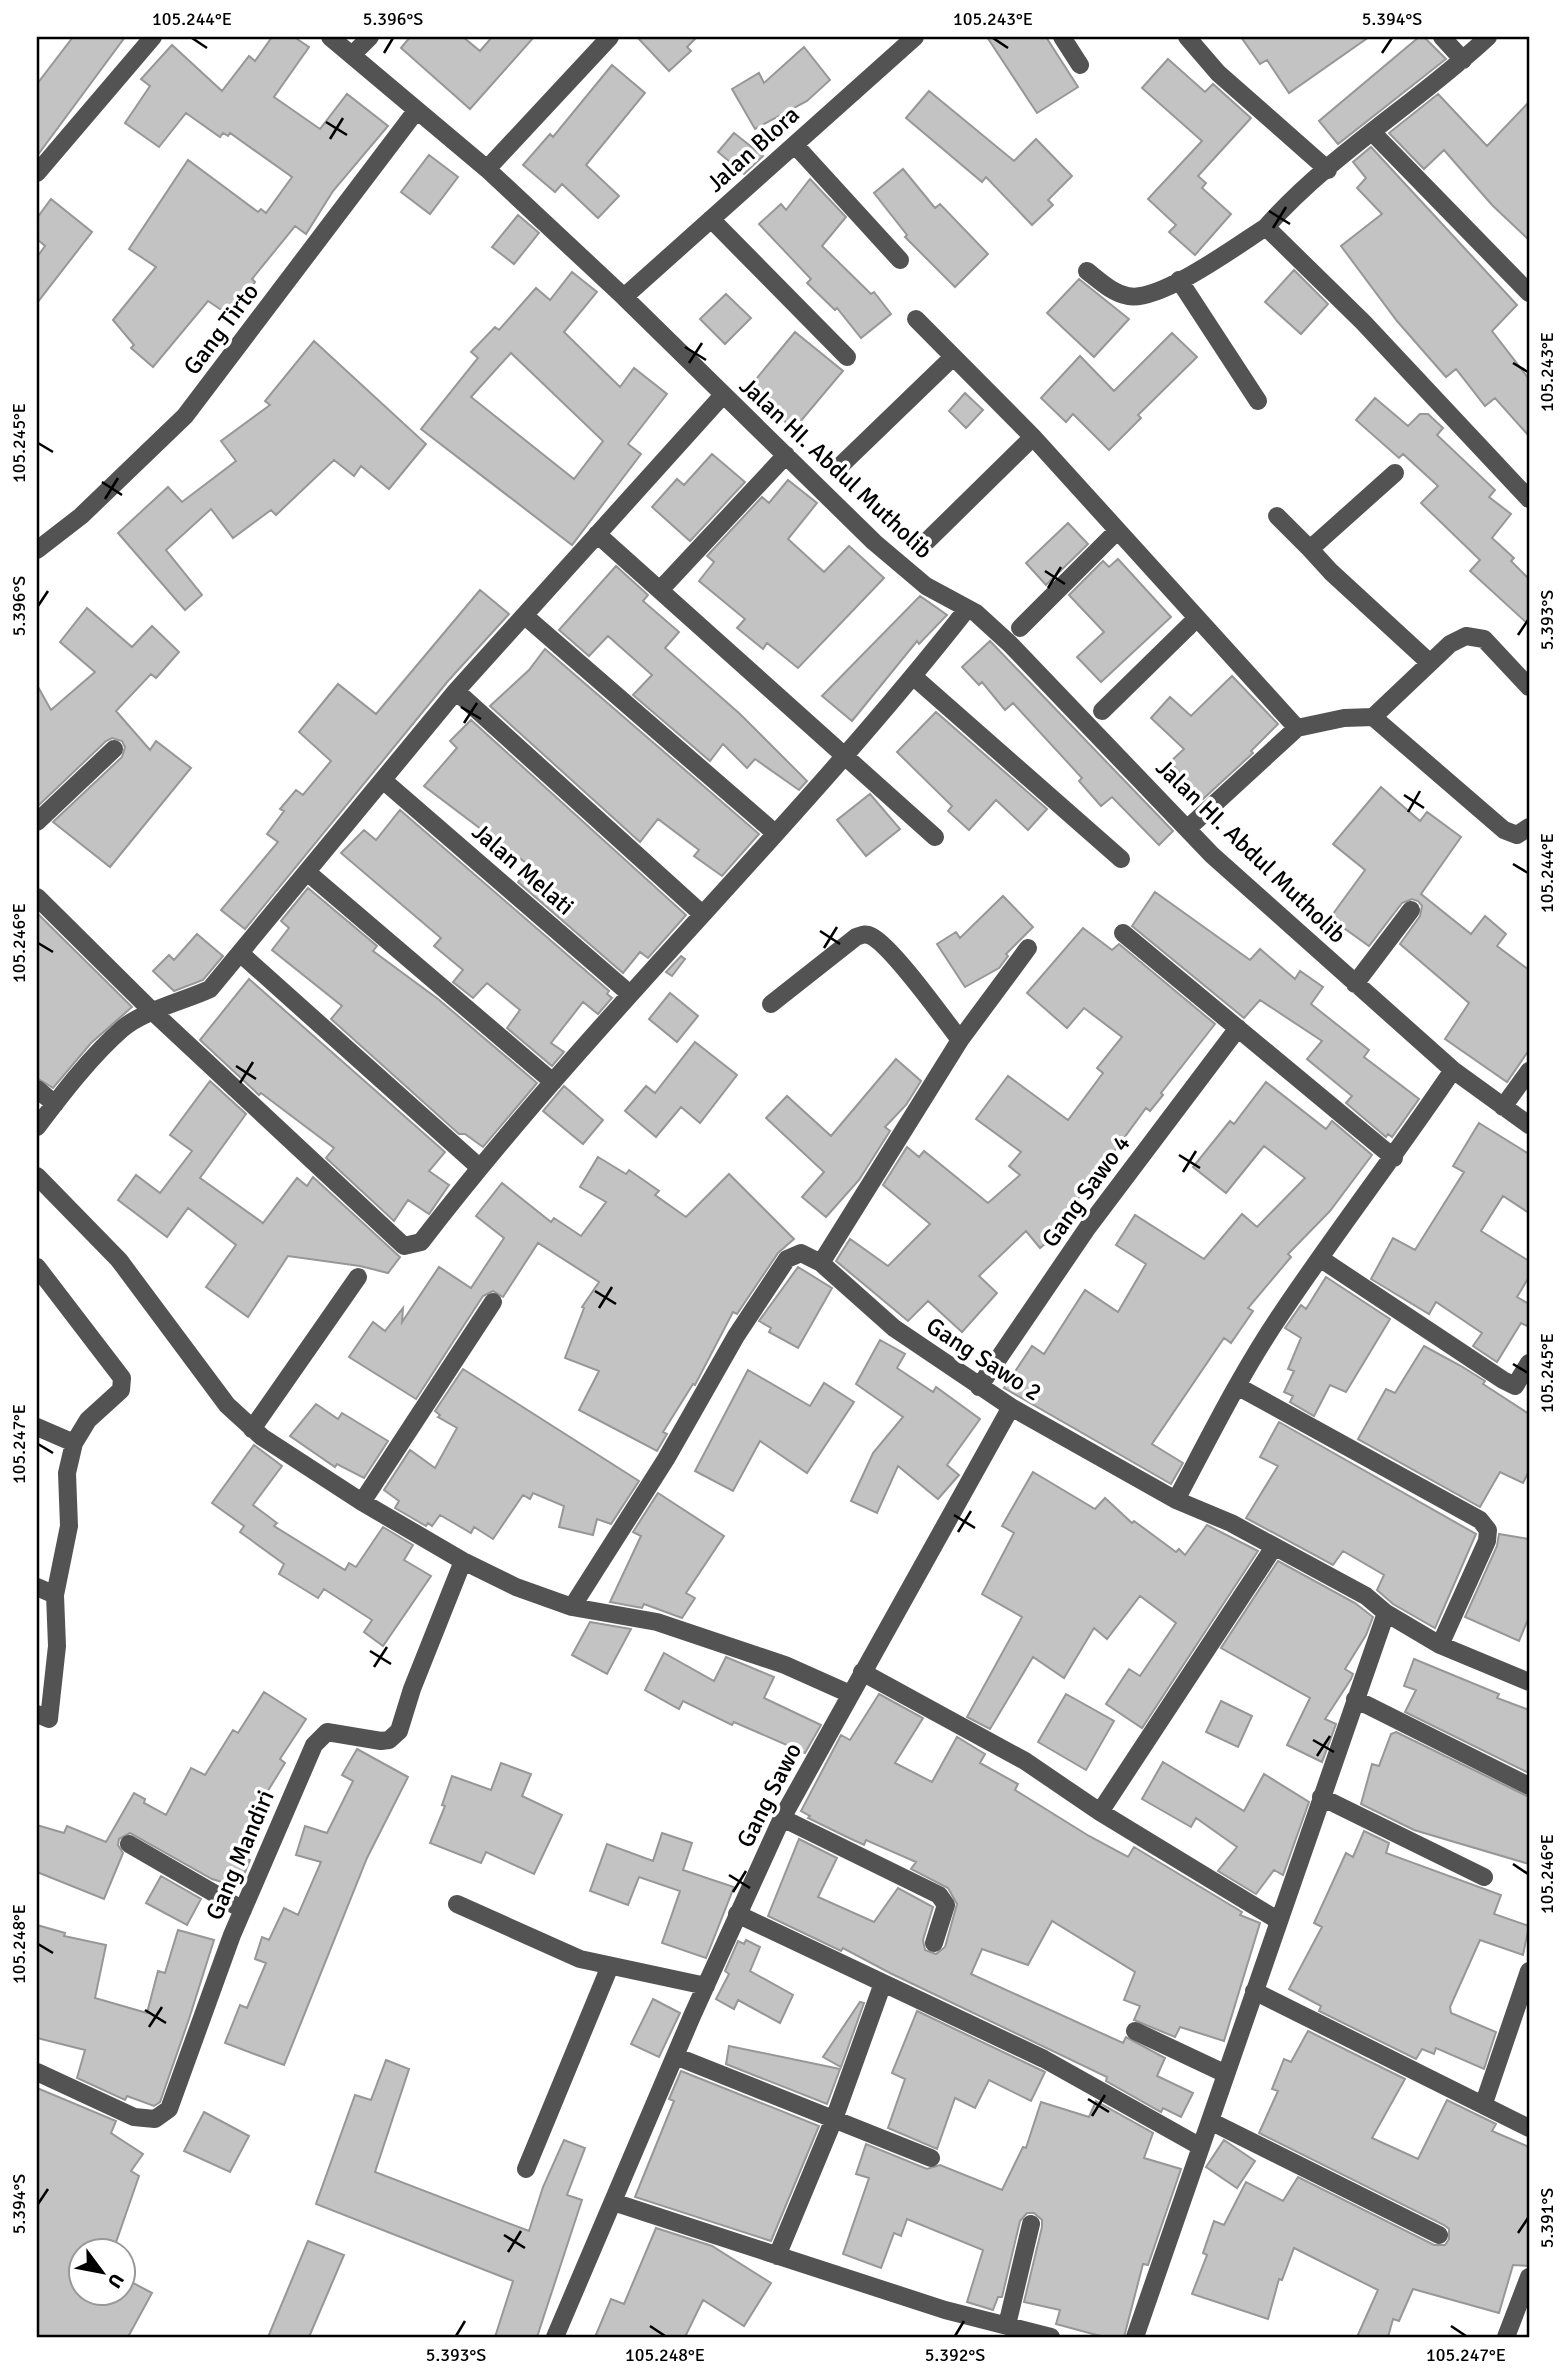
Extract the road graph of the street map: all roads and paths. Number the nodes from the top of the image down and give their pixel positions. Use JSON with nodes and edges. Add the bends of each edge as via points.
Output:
{"nodes":[{"id":1,"x":153,"y":37,"type":"edge"},
{"id":2,"x":330,"y":37,"type":"edge"},
{"id":3,"x":370,"y":37,"type":"edge"},
{"id":4,"x":610,"y":37,"type":"edge"},
{"id":5,"x":915,"y":37,"type":"edge"},
{"id":6,"x":1062,"y":37,"type":"edge"},
{"id":7,"x":1187,"y":37,"type":"edge"},
{"id":8,"x":1442,"y":37,"type":"edge"},
{"id":9,"x":1488,"y":37,"type":"edge"},
{"id":10,"x":352,"y":55,"type":"junction"},
{"id":11,"x":1463,"y":60,"type":"junction"},
{"id":12,"x":1080,"y":65,"type":"dead end"},
{"id":13,"x":416,"y":111,"type":"junction"},
{"id":14,"x":1372,"y":132,"type":"junction"},
{"id":15,"x":795,"y":145,"type":"junction"},
{"id":16,"x":487,"y":169,"type":"junction"},
{"id":17,"x":1328,"y":170,"type":"junction"},
{"id":18,"x":37,"y":173,"type":"edge"},
{"id":19,"x":711,"y":219,"type":"junction"},
{"id":20,"x":1266,"y":227,"type":"junction"},
{"id":21,"x":900,"y":260,"type":"dead end"},
{"id":22,"x":1087,"y":271,"type":"dead end"},
{"id":23,"x":1180,"y":280,"type":"junction"},
{"id":24,"x":1529,"y":293,"type":"edge"},
{"id":25,"x":624,"y":297,"type":"junction"},
{"id":26,"x":916,"y":319,"type":"dead end"},
{"id":27,"x":953,"y":357,"type":"junction"},
{"id":28,"x":847,"y":358,"type":"dead end"},
{"id":29,"x":723,"y":395,"type":"junction"},
{"id":30,"x":1258,"y":401,"type":"dead end"},
{"id":31,"x":1033,"y":437,"type":"junction"},
{"id":32,"x":786,"y":455,"type":"junction"},
{"id":33,"x":838,"y":468,"type":"dead end"},
{"id":34,"x":1395,"y":473,"type":"dead end"},
{"id":35,"x":1529,"y":499,"type":"edge"},
{"id":36,"x":1277,"y":516,"type":"dead end"},
{"id":37,"x":1117,"y":531,"type":"junction"},
{"id":38,"x":597,"y":534,"type":"junction"},
{"id":39,"x":927,"y":541,"type":"dead end"},
{"id":40,"x":1310,"y":548,"type":"junction"},
{"id":41,"x":37,"y":550,"type":"edge"},
{"id":42,"x":660,"y":590,"type":"junction"},
{"id":43,"x":967,"y":609,"type":"junction"},
{"id":44,"x":525,"y":616,"type":"junction"},
{"id":45,"x":1196,"y":619,"type":"junction"},
{"id":46,"x":1020,"y":628,"type":"dead end"},
{"id":47,"x":1430,"y":663,"type":"junction"},
{"id":48,"x":914,"y":677,"type":"junction"},
{"id":49,"x":1529,"y":687,"type":"edge"},
{"id":50,"x":456,"y":691,"type":"junction"},
{"id":51,"x":1102,"y":711,"type":"dead end"},
{"id":52,"x":1373,"y":718,"type":"junction"},
{"id":53,"x":1297,"y":728,"type":"junction"},
{"id":54,"x":114,"y":749,"type":"dead end"},
{"id":55,"x":844,"y":756,"type":"junction"},
{"id":56,"x":384,"y":781,"type":"junction"},
{"id":57,"x":37,"y":822,"type":"edge"},
{"id":58,"x":1529,"y":827,"type":"edge"},
{"id":59,"x":1187,"y":829,"type":"junction"},
{"id":60,"x":775,"y":832,"type":"junction"},
{"id":61,"x":934,"y":836,"type":"dead end"},
{"id":62,"x":1121,"y":859,"type":"dead end"},
{"id":63,"x":307,"y":872,"type":"junction"},
{"id":64,"x":37,"y":897,"type":"edge"},
{"id":65,"x":1411,"y":910,"type":"dead end"},
{"id":66,"x":702,"y":914,"type":"junction"},
{"id":67,"x":1123,"y":933,"type":"dead end"},
{"id":68,"x":1028,"y":948,"type":"dead end"},
{"id":69,"x":240,"y":953,"type":"junction"},
{"id":70,"x":1355,"y":984,"type":"junction"},
{"id":71,"x":630,"y":994,"type":"junction"},
{"id":72,"x":771,"y":1004,"type":"dead end"},
{"id":73,"x":152,"y":1011,"type":"junction"},
{"id":74,"x":1238,"y":1028,"type":"junction"},
{"id":75,"x":960,"y":1040,"type":"junction"},
{"id":76,"x":1452,"y":1070,"type":"junction"},
{"id":77,"x":1529,"y":1070,"type":"edge"},
{"id":78,"x":553,"y":1082,"type":"junction"},
{"id":79,"x":37,"y":1089,"type":"edge"},
{"id":80,"x":55,"y":1104,"type":"junction"},
{"id":81,"x":1503,"y":1107,"type":"junction"},
{"id":82,"x":1529,"y":1125,"type":"edge"},
{"id":83,"x":37,"y":1127,"type":"edge"},
{"id":84,"x":1394,"y":1158,"type":"junction"},
{"id":85,"x":479,"y":1167,"type":"junction"},
{"id":86,"x":37,"y":1176,"type":"edge"},
{"id":87,"x":1321,"y":1259,"type":"junction"},
{"id":88,"x":821,"y":1263,"type":"junction"},
{"id":89,"x":37,"y":1267,"type":"edge"},
{"id":90,"x":358,"y":1277,"type":"dead end"},
{"id":91,"x":493,"y":1302,"type":"dead end"},
{"id":92,"x":1529,"y":1363,"type":"edge"},
{"id":93,"x":1237,"y":1385,"type":"junction"},
{"id":94,"x":979,"y":1387,"type":"junction"},
{"id":95,"x":1522,"y":1390,"type":"edge"},
{"id":96,"x":1011,"y":1408,"type":"junction"},
{"id":97,"x":37,"y":1427,"type":"edge"},
{"id":98,"x":252,"y":1429,"type":"junction"},
{"id":99,"x":74,"y":1443,"type":"junction"},
{"id":100,"x":1176,"y":1500,"type":"junction"},
{"id":101,"x":362,"y":1502,"type":"junction"},
{"id":102,"x":1274,"y":1547,"type":"junction"},
{"id":103,"x":463,"y":1561,"type":"junction"},
{"id":104,"x":37,"y":1587,"type":"edge"},
{"id":105,"x":55,"y":1595,"type":"junction"},
{"id":106,"x":572,"y":1607,"type":"junction"},
{"id":107,"x":1386,"y":1613,"type":"junction"},
{"id":108,"x":1440,"y":1645,"type":"junction"},
{"id":109,"x":862,"y":1672,"type":"junction"},
{"id":110,"x":1529,"y":1682,"type":"edge"},
{"id":111,"x":850,"y":1694,"type":"junction"},
{"id":112,"x":1355,"y":1699,"type":"junction"},
{"id":113,"x":37,"y":1714,"type":"edge"},
{"id":114,"x":1529,"y":1786,"type":"edge"},
{"id":115,"x":1321,"y":1797,"type":"junction"},
{"id":116,"x":1100,"y":1812,"type":"junction"},
{"id":117,"x":782,"y":1818,"type":"junction"},
{"id":118,"x":129,"y":1844,"type":"dead end"},
{"id":119,"x":1484,"y":1877,"type":"dead end"},
{"id":120,"x":457,"y":1904,"type":"dead end"},
{"id":121,"x":243,"y":1910,"type":"junction"},
{"id":122,"x":737,"y":1914,"type":"junction"},
{"id":123,"x":1279,"y":1921,"type":"junction"},
{"id":124,"x":934,"y":1943,"type":"dead end"},
{"id":125,"x":610,"y":1966,"type":"junction"},
{"id":126,"x":1529,"y":1971,"type":"edge"},
{"id":127,"x":883,"y":1983,"type":"junction"},
{"id":128,"x":706,"y":1986,"type":"junction"},
{"id":129,"x":1254,"y":1991,"type":"junction"},
{"id":130,"x":1135,"y":2031,"type":"dead end"},
{"id":131,"x":675,"y":2056,"type":"junction"},
{"id":132,"x":37,"y":2072,"type":"edge"},
{"id":133,"x":1226,"y":2074,"type":"junction"},
{"id":134,"x":1485,"y":2103,"type":"junction"},
{"id":135,"x":834,"y":2119,"type":"junction"},
{"id":136,"x":1209,"y":2121,"type":"junction"},
{"id":137,"x":1529,"y":2128,"type":"edge"},
{"id":138,"x":1201,"y":2147,"type":"junction"},
{"id":139,"x":931,"y":2158,"type":"dead end"},
{"id":140,"x":526,"y":2169,"type":"dead end"},
{"id":141,"x":613,"y":2202,"type":"junction"},
{"id":142,"x":1031,"y":2224,"type":"dead end"},
{"id":143,"x":1439,"y":2235,"type":"dead end"},
{"id":144,"x":777,"y":2256,"type":"junction"},
{"id":145,"x":1529,"y":2277,"type":"edge"},
{"id":146,"x":1007,"y":2325,"type":"junction"},
{"id":147,"x":555,"y":2337,"type":"edge"},
{"id":148,"x":1051,"y":2337,"type":"edge"},
{"id":149,"x":1135,"y":2337,"type":"edge"},
{"id":150,"x":1506,"y":2337,"type":"edge"}],
"edges":[{"from":1,"to":18,"type":"street"},
{"from":2,"to":10,"type":"street","name":"Jalan HI. Abdul Mutholib"},
{"from":3,"to":10,"type":"street"},
{"from":4,"to":16,"type":"street"},
{"from":5,"to":15,"type":"street","name":"Jalan Blora"},
{"from":6,"to":12,"type":"street"},
{"from":7,"to":17,"type":"street","via":[[1218,74]]},
{"from":8,"to":11,"type":"street"},
{"from":9,"to":11,"type":"street"},
{"from":10,"to":13,"type":"street","name":"Jalan HI. Abdul Mutholib"},
{"from":11,"to":14,"type":"street"},
{"from":13,"to":16,"type":"street","name":"Jalan HI. Abdul Mutholib"},
{"from":13,"to":41,"type":"street","name":"Gang Tirto","via":[[184,416],[80,516]]},
{"from":14,"to":17,"type":"street"},
{"from":14,"to":24,"type":"street"},
{"from":15,"to":19,"type":"street","name":"Jalan Blora"},
{"from":15,"to":21,"type":"street"},
{"from":16,"to":25,"type":"street","name":"Jalan HI. Abdul Mutholib"},
{"from":17,"to":20,"type":"street"},
{"from":19,"to":25,"type":"street","name":"Jalan Blora"},
{"from":19,"to":28,"type":"street"},
{"from":20,"to":23,"type":"street"},
{"from":20,"to":35,"type":"street","via":[[1363,322]]},
{"from":22,"to":23,"type":"street","via":[[1113,291],[1138,297]]},
{"from":23,"to":30,"type":"street"},
{"from":25,"to":29,"type":"street","name":"Jalan HI. Abdul Mutholib"},
{"from":26,"to":27,"type":"street"},
{"from":27,"to":31,"type":"street"},
{"from":27,"to":33,"type":"street"},
{"from":29,"to":32,"type":"street","name":"Jalan HI. Abdul Mutholib"},
{"from":29,"to":38,"type":"street"},
{"from":31,"to":37,"type":"street"},
{"from":31,"to":39,"type":"street"},
{"from":32,"to":42,"type":"street"},
{"from":32,"to":43,"type":"street","name":"Jalan HI. Abdul Mutholib","via":[[874,542],[926,586]]},
{"from":34,"to":40,"type":"street"},
{"from":36,"to":40,"type":"street"},
{"from":37,"to":45,"type":"street"},
{"from":37,"to":46,"type":"street"},
{"from":38,"to":42,"type":"street"},
{"from":38,"to":44,"type":"street"},
{"from":40,"to":47,"type":"street"},
{"from":42,"to":55,"type":"street"},
{"from":43,"to":48,"type":"street"},
{"from":43,"to":59,"type":"street","name":"Jalan HI. Abdul Mutholib","via":[[1010,644]]},
{"from":44,"to":50,"type":"street"},
{"from":44,"to":60,"type":"street"},
{"from":45,"to":51,"type":"street"},
{"from":45,"to":53,"type":"street"},
{"from":47,"to":49,"type":"street","via":[[1457,638],[1475,636],[1484,639]]},
{"from":47,"to":52,"type":"street"},
{"from":48,"to":55,"type":"street"},
{"from":48,"to":62,"type":"street"},
{"from":50,"to":56,"type":"street"},
{"from":50,"to":66,"type":"street"},
{"from":52,"to":53,"type":"street","via":[[1344,718]]},
{"from":52,"to":58,"type":"street","via":[[1504,830],[1517,835]]},
{"from":53,"to":59,"type":"street"},
{"from":54,"to":57,"type":"street"},
{"from":55,"to":60,"type":"street"},
{"from":55,"to":61,"type":"street"},
{"from":56,"to":63,"type":"street"},
{"from":56,"to":71,"type":"street","name":"Jalan Melati"},
{"from":59,"to":70,"type":"street","name":"Jalan HI. Abdul Mutholib"},
{"from":60,"to":66,"type":"street"},
{"from":63,"to":69,"type":"street"},
{"from":63,"to":78,"type":"street"},
{"from":64,"to":73,"type":"street"},
{"from":65,"to":70,"type":"street"},
{"from":66,"to":71,"type":"street"},
{"from":67,"to":74,"type":"street"},
{"from":68,"to":75,"type":"street"},
{"from":69,"to":73,"type":"street","via":[[210,989]]},
{"from":69,"to":85,"type":"street"},
{"from":70,"to":76,"type":"street","name":"Jalan HI. Abdul Mutholib"},
{"from":71,"to":78,"type":"street"},
{"from":72,"to":75,"type":"street","via":[[856,937],[866,934],[899,963]]},
{"from":73,"to":80,"type":"street","via":[[123,1028]]},
{"from":73,"to":85,"type":"street","via":[[404,1246],[421,1242]]},
{"from":74,"to":84,"type":"street"},
{"from":74,"to":94,"type":"street","name":"Gang Sawo 4","via":[[1088,1227]]},
{"from":75,"to":88,"type":"street"},
{"from":76,"to":81,"type":"street","name":"Jalan HI. Abdul Mutholib"},
{"from":76,"to":84,"type":"street"},
{"from":77,"to":81,"type":"street"},
{"from":78,"to":85,"type":"street"},
{"from":79,"to":80,"type":"street"},
{"from":80,"to":83,"type":"street"},
{"from":81,"to":82,"type":"street","name":"Jalan HI. Abdul Mutholib"},
{"from":84,"to":87,"type":"street"},
{"from":86,"to":98,"type":"street","via":[[119,1260],[227,1405]]},
{"from":87,"to":93,"type":"street"},
{"from":87,"to":95,"type":"street"},
{"from":88,"to":94,"type":"street","name":"Gang Sawo 2","via":[[894,1328]]},
{"from":88,"to":106,"type":"street","via":[[801,1253],[787,1259]]},
{"from":89,"to":99,"type":"street","via":[[122,1378],[121,1390],[89,1420]]},
{"from":90,"to":98,"type":"street"},
{"from":91,"to":101,"type":"street"},
{"from":92,"to":95,"type":"street"},
{"from":93,"to":100,"type":"street"},
{"from":93,"to":108,"type":"street","via":[[1480,1520],[1488,1530],[1488,1541]]},
{"from":94,"to":96,"type":"street","name":"Gang Sawo 2"},
{"from":96,"to":100,"type":"street","name":"Gang Sawo 2"},
{"from":96,"to":109,"type":"street","name":"Gang Sawo"},
{"from":97,"to":99,"type":"street"},
{"from":98,"to":101,"type":"street"},
{"from":99,"to":105,"type":"street","via":[[67,1474],[69,1526]]},
{"from":100,"to":102,"type":"street","name":"Gang Sawo 2"},
{"from":101,"to":103,"type":"street"},
{"from":102,"to":107,"type":"street","name":"Gang Sawo 2","via":[[1366,1596]]},
{"from":102,"to":116,"type":"street"},
{"from":103,"to":106,"type":"street"},
{"from":103,"to":121,"type":"street","name":"Gang Mandiri","via":[[399,1731],[381,1741],[334,1731],[319,1736]]},
{"from":104,"to":105,"type":"street"},
{"from":105,"to":113,"type":"street","via":[[57,1647],[49,1718]]},
{"from":106,"to":111,"type":"street","via":[[657,1622],[785,1665]]},
{"from":107,"to":108,"type":"street","name":"Gang Sawo 2"},
{"from":107,"to":112,"type":"street"},
{"from":108,"to":110,"type":"street","name":"Gang Sawo 2"},
{"from":109,"to":111,"type":"street","name":"Gang Sawo"},
{"from":109,"to":116,"type":"street","via":[[1025,1761]]},
{"from":111,"to":117,"type":"street","name":"Gang Sawo"},
{"from":112,"to":114,"type":"street"},
{"from":112,"to":115,"type":"street"},
{"from":115,"to":119,"type":"street"},
{"from":115,"to":123,"type":"street"},
{"from":116,"to":123,"type":"street"},
{"from":117,"to":122,"type":"street","name":"Gang Sawo"},
{"from":117,"to":124,"type":"street","via":[[939,1895],[946,1905]]},
{"from":118,"to":121,"type":"street"},
{"from":120,"to":125,"type":"street","via":[[580,1959]]},
{"from":121,"to":132,"type":"street","name":"Gang Mandiri","via":[[163,2115],[134,2117]]},
{"from":122,"to":127,"type":"street"},
{"from":122,"to":128,"type":"street","name":"Gang Sawo"},
{"from":123,"to":129,"type":"street"},
{"from":125,"to":128,"type":"street"},
{"from":125,"to":140,"type":"street"},
{"from":126,"to":134,"type":"street"},
{"from":127,"to":135,"type":"street"},
{"from":127,"to":138,"type":"street","via":[[1044,2059]]},
{"from":128,"to":131,"type":"street","name":"Gang Sawo"},
{"from":129,"to":133,"type":"street"},
{"from":129,"to":134,"type":"street"},
{"from":130,"to":133,"type":"street"},
{"from":131,"to":135,"type":"street"},
{"from":131,"to":141,"type":"street","name":"Gang Sawo"},
{"from":133,"to":136,"type":"street"},
{"from":134,"to":137,"type":"street"},
{"from":135,"to":139,"type":"street"},
{"from":135,"to":144,"type":"street"},
{"from":136,"to":138,"type":"street"},
{"from":136,"to":143,"type":"street"},
{"from":138,"to":149,"type":"street"},
{"from":141,"to":144,"type":"street"},
{"from":141,"to":147,"type":"street","name":"Gang Sawo"},
{"from":142,"to":146,"type":"street"},
{"from":144,"to":146,"type":"street"},
{"from":145,"to":150,"type":"street"},
{"from":146,"to":148,"type":"street"}]}
